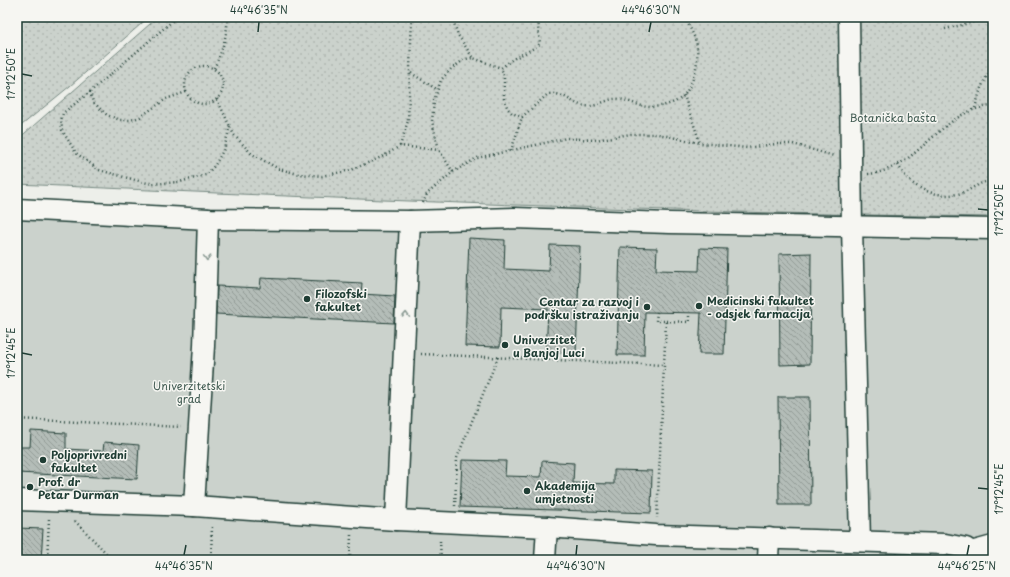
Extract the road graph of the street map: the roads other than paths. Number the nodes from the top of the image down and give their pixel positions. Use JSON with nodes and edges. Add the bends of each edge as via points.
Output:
{"nodes":[{"id":1,"x":849,"y":17,"type":"edge"},
{"id":2,"x":17,"y":209,"type":"edge"},
{"id":3,"x":208,"y":219,"type":"junction"},
{"id":4,"x":414,"y":221,"type":"junction"},
{"id":5,"x":852,"y":227,"type":"junction"},
{"id":6,"x":993,"y":229,"type":"edge"},
{"id":7,"x":17,"y":500,"type":"edge"},
{"id":8,"x":203,"y":506,"type":"junction"},
{"id":9,"x":396,"y":520,"type":"junction"},
{"id":10,"x":547,"y":527,"type":"junction"},
{"id":11,"x":769,"y":538,"type":"junction"},
{"id":12,"x":860,"y":541,"type":"junction"},
{"id":13,"x":993,"y":546,"type":"edge"},
{"id":14,"x":975,"y":556,"type":"edge"},
{"id":15,"x":545,"y":560,"type":"edge"},
{"id":16,"x":768,"y":560,"type":"edge"}],
"edges":[{"from":1,"to":5,"type":"street"},
{"from":2,"to":3,"type":"street"},
{"from":3,"to":4,"type":"street"},
{"from":3,"to":8,"type":"street","one_way":true,"via":[[199,428]]},
{"from":4,"to":5,"type":"street","via":[[514,218]]},
{"from":9,"to":4,"type":"street","one_way":true},
{"from":5,"to":6,"type":"street"},
{"from":5,"to":12,"type":"street"},
{"from":7,"to":8,"type":"street"},
{"from":8,"to":9,"type":"street"},
{"from":9,"to":10,"type":"street"},
{"from":10,"to":11,"type":"street"},
{"from":10,"to":15,"type":"street"},
{"from":11,"to":12,"type":"street"},
{"from":11,"to":16,"type":"street"},
{"from":12,"to":14,"type":"street","via":[[945,544],[966,548]]},
{"from":13,"to":14,"type":"street"}]}
